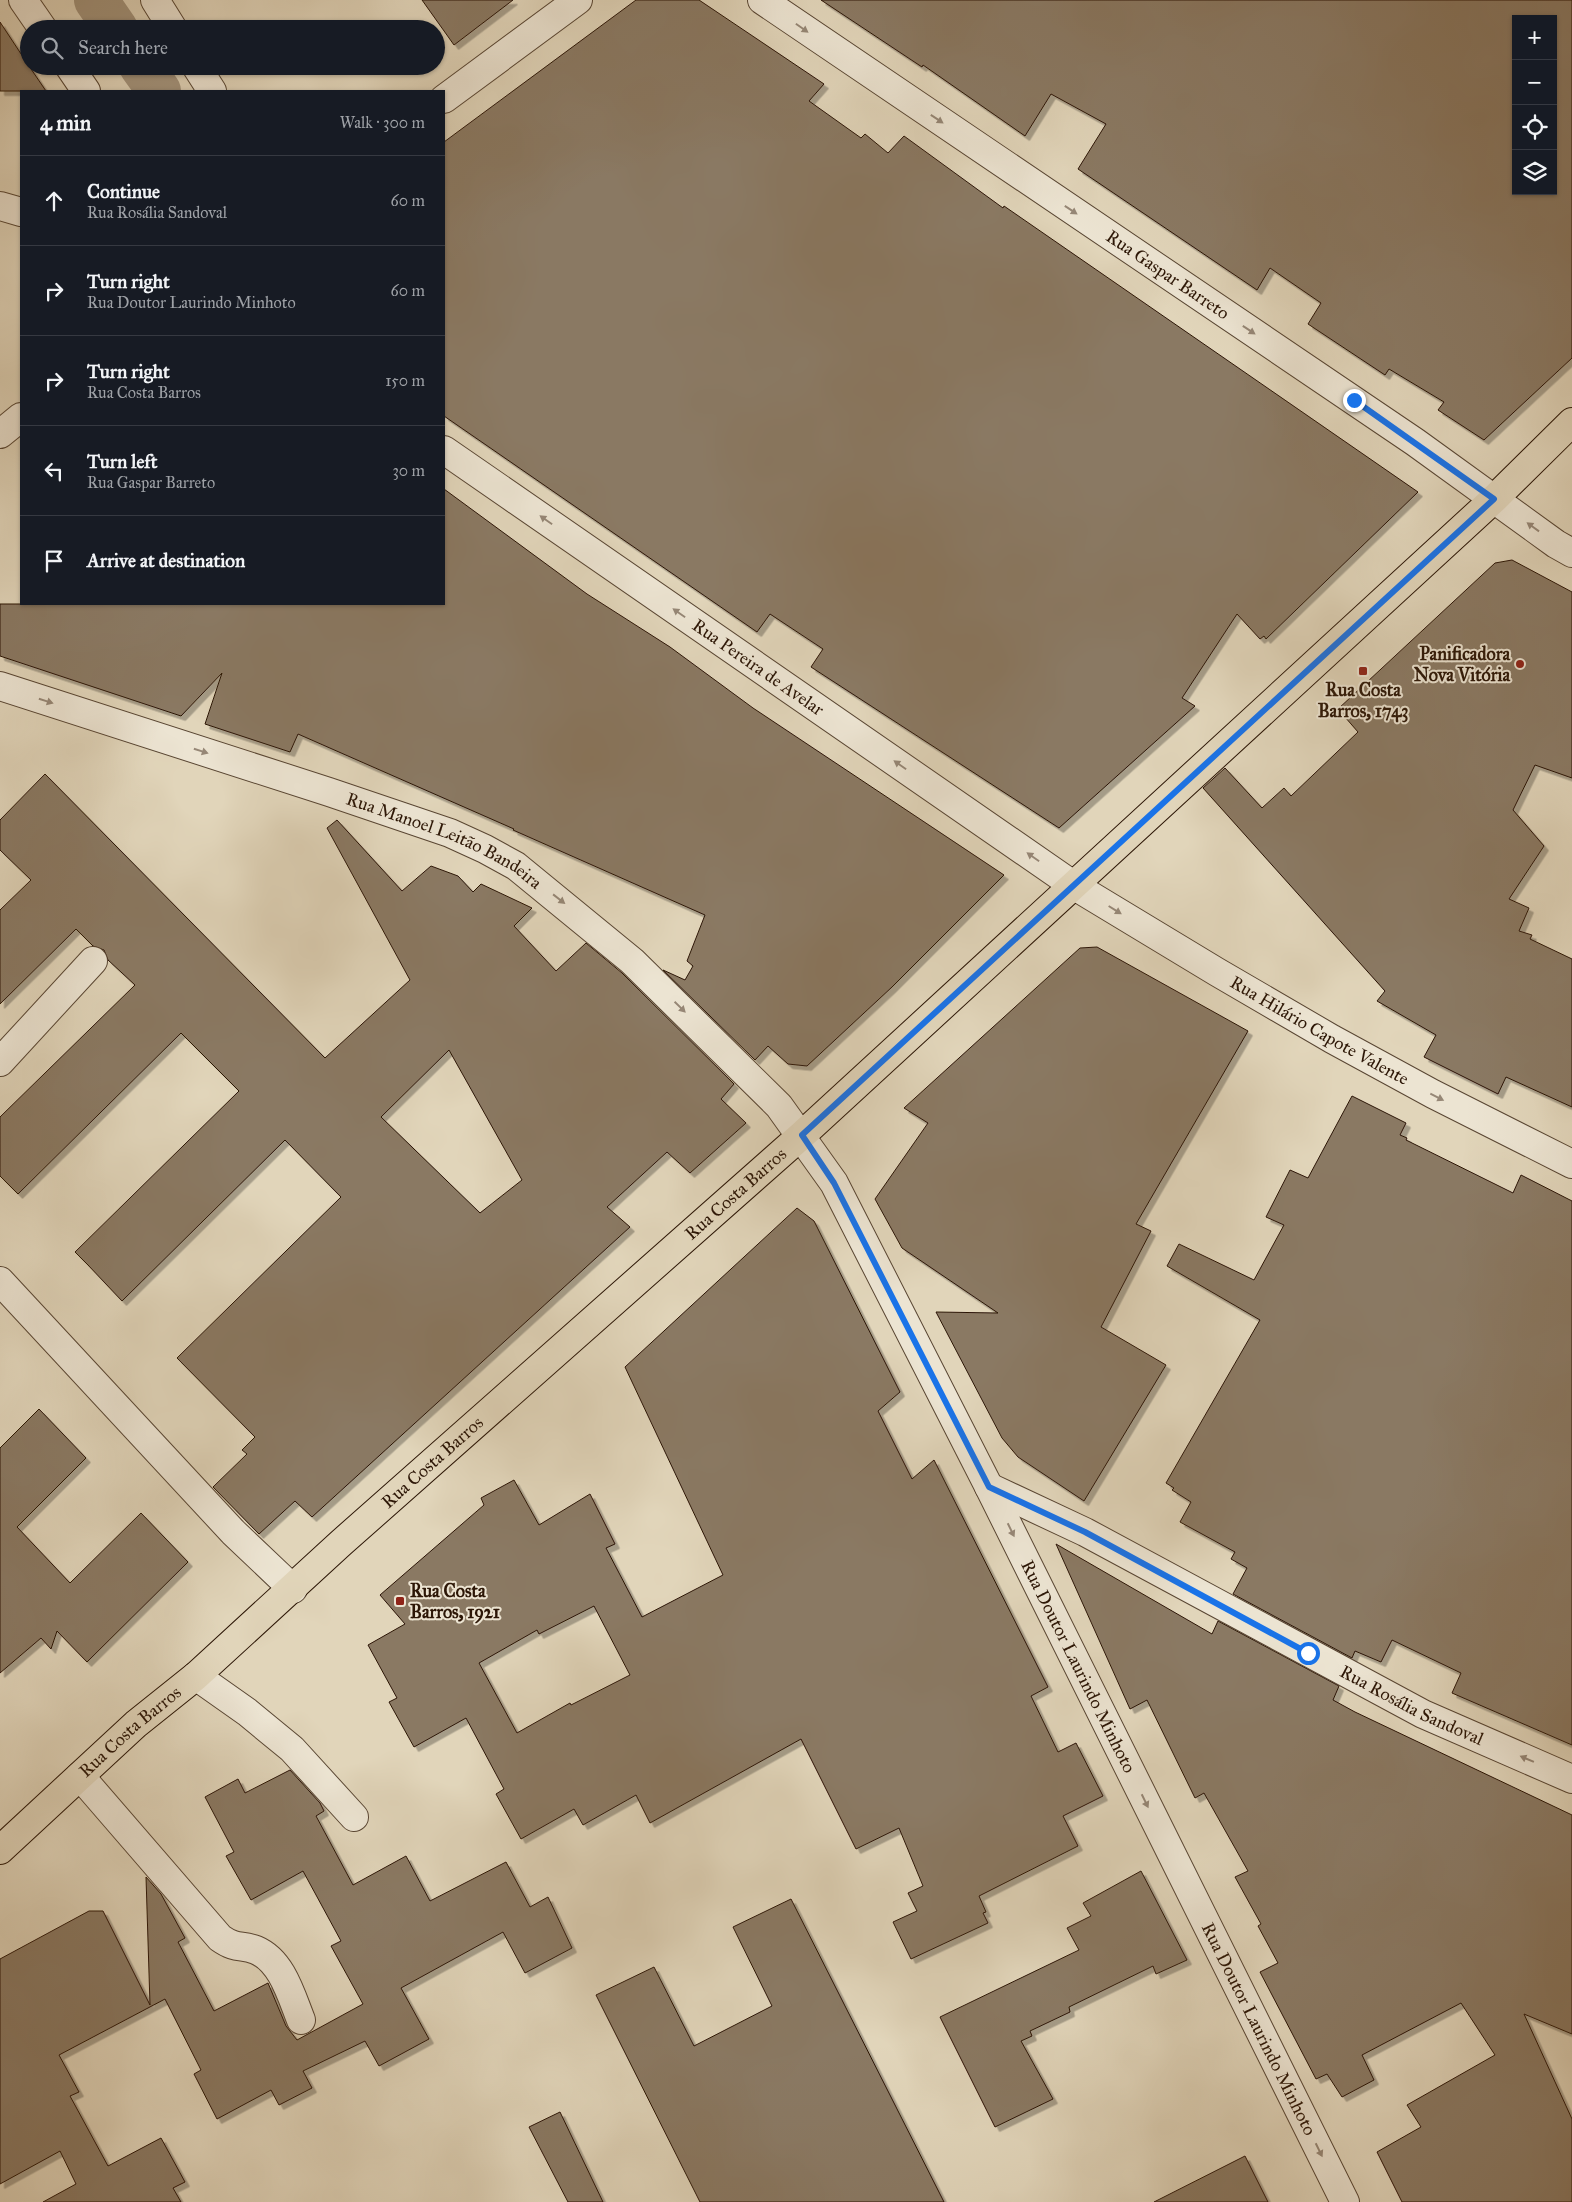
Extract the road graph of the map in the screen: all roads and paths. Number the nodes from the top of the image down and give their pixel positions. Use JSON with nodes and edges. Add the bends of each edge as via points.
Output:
{"nodes":[{"id":1,"x":23,"y":0,"type":"edge"},
{"id":2,"x":155,"y":0,"type":"edge"},
{"id":3,"x":578,"y":0,"type":"edge"},
{"id":4,"x":762,"y":0,"type":"edge"},
{"id":5,"x":37,"y":20,"type":"edge"},
{"id":6,"x":167,"y":20,"type":"edge"},
{"id":7,"x":75,"y":75,"type":"edge"},
{"id":8,"x":202,"y":75,"type":"edge"},
{"id":9,"x":85,"y":90,"type":"edge"},
{"id":10,"x":211,"y":90,"type":"edge"},
{"id":11,"x":445,"y":98,"type":"edge"},
{"id":12,"x":0,"y":206,"type":"edge"},
{"id":13,"x":20,"y":212,"type":"edge"},
{"id":14,"x":20,"y":418,"type":"edge"},
{"id":15,"x":1572,"y":422,"type":"edge"},
{"id":16,"x":0,"y":434,"type":"edge"},
{"id":17,"x":445,"y":451,"type":"edge"},
{"id":18,"x":1494,"y":499,"type":"junction"},
{"id":19,"x":1572,"y":553,"type":"edge"},
{"id":20,"x":0,"y":686,"type":"edge"},
{"id":21,"x":1073,"y":885,"type":"junction"},
{"id":22,"x":94,"y":961,"type":"dead end"},
{"id":23,"x":0,"y":1062,"type":"edge"},
{"id":24,"x":802,"y":1135,"type":"junction"},
{"id":25,"x":1572,"y":1164,"type":"edge"},
{"id":26,"x":0,"y":1281,"type":"edge"},
{"id":27,"x":989,"y":1487,"type":"junction"},
{"id":28,"x":292,"y":1589,"type":"junction"},
{"id":29,"x":196,"y":1676,"type":"junction"},
{"id":30,"x":80,"y":1776,"type":"junction"},
{"id":31,"x":1572,"y":1779,"type":"edge"},
{"id":32,"x":354,"y":1817,"type":"dead end"},
{"id":33,"x":0,"y":1850,"type":"edge"},
{"id":34,"x":301,"y":2020,"type":"dead end"},
{"id":35,"x":1345,"y":2202,"type":"edge"}],
"edges":[{"from":1,"to":5,"type":"street"},
{"from":2,"to":6,"type":"street"},
{"from":3,"to":11,"type":"street"},
{"from":4,"to":18,"type":"street","name":"Rua Gaspar Barreto","one_way":true,"via":[[1415,442]]},
{"from":7,"to":9,"type":"street"},
{"from":8,"to":10,"type":"street"},
{"from":12,"to":13,"type":"street"},
{"from":14,"to":16,"type":"street"},
{"from":15,"to":18,"type":"main road","name":"Rua Costa Barros"},
{"from":21,"to":17,"type":"street","name":"Rua Pereira de Avelar","one_way":true},
{"from":19,"to":18,"type":"street","name":"Rua Gaspar Barreto","one_way":true},
{"from":18,"to":21,"type":"main road","name":"Rua Costa Barros"},
{"from":20,"to":24,"type":"street","name":"Rua Manoel Leitão Bandeira","one_way":true,"via":[[329,792],[450,833],[493,853],[516,866],[632,961],[758,1082]]},
{"from":21,"to":24,"type":"main road","name":"Rua Costa Barros"},
{"from":21,"to":25,"type":"street","name":"Rua Hilário Capote Valente","one_way":true,"via":[[1332,1039]]},
{"from":22,"to":23,"type":"street"},
{"from":24,"to":27,"type":"street","name":"Rua Doutor Laurindo Minhoto","via":[[834,1183]]},
{"from":24,"to":28,"type":"main road","name":"Rua Costa Barros"},
{"from":26,"to":28,"type":"street","via":[[233,1532]]},
{"from":31,"to":27,"type":"street","name":"Rua Rosália Sandoval","one_way":true,"via":[[1423,1714],[1085,1532]]},
{"from":27,"to":35,"type":"street","name":"Rua Doutor Laurindo Minhoto","one_way":true},
{"from":28,"to":29,"type":"main road","name":"Rua Costa Barros"},
{"from":29,"to":30,"type":"main road","name":"Rua Costa Barros","via":[[136,1724]]},
{"from":29,"to":32,"type":"street","via":[[292,1749]]},
{"from":30,"to":33,"type":"main road","name":"Rua Costa Barros"},
{"from":30,"to":34,"type":"street","via":[[220,1938],[232,1947],[254,1949],[268,1956],[285,1979]]}]}
